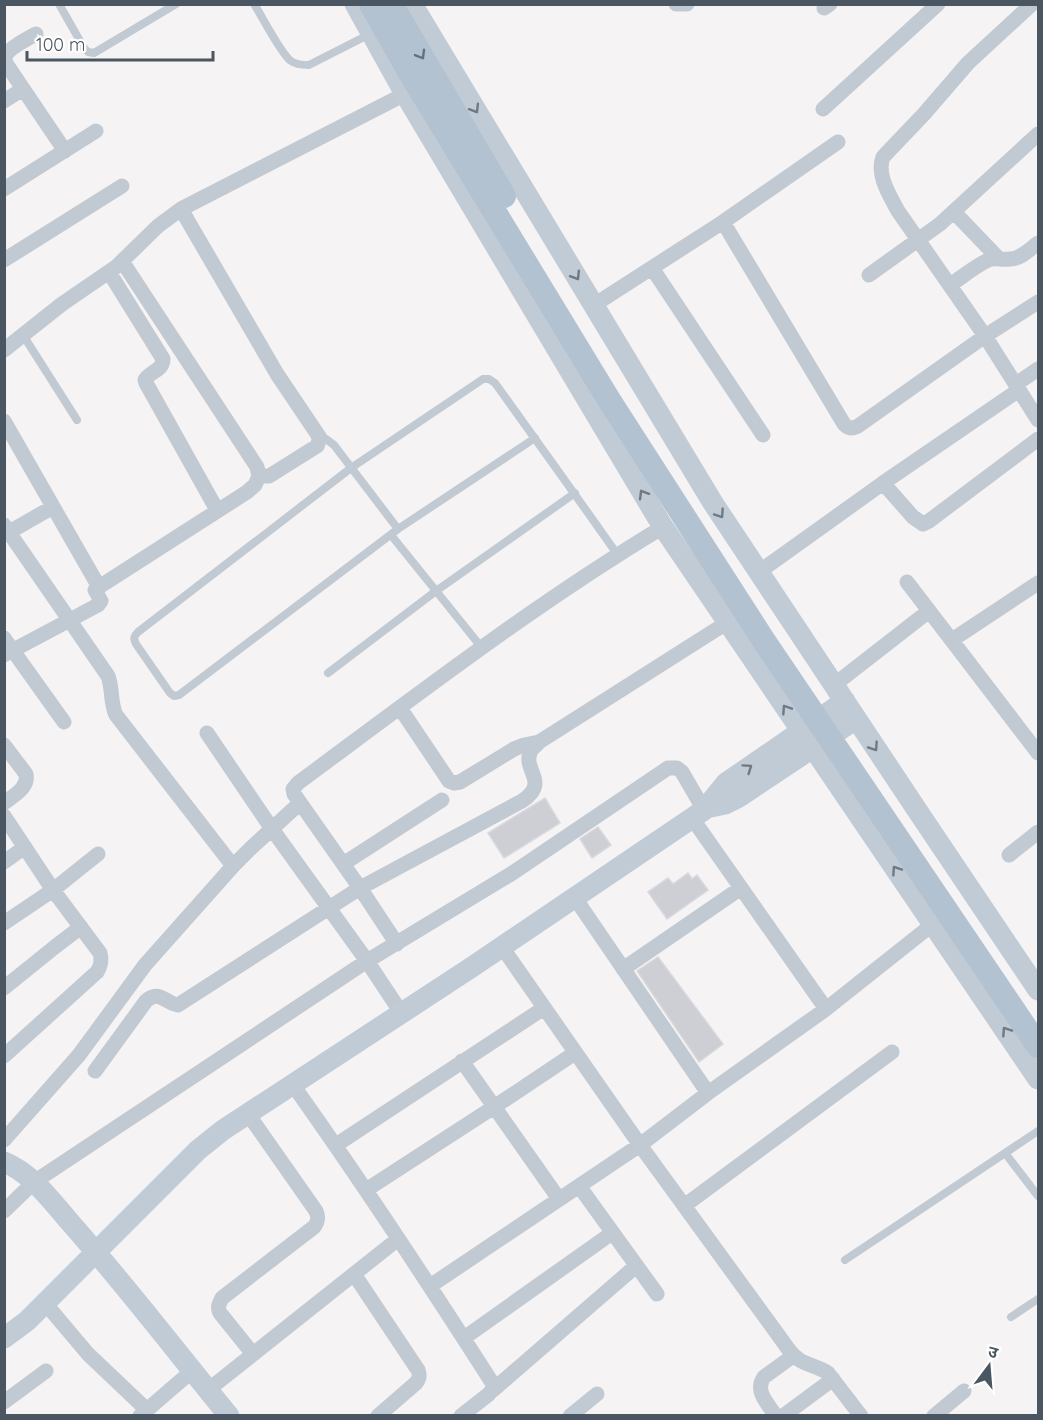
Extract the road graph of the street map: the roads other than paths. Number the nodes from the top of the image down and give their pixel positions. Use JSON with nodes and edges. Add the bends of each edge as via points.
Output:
{"nodes":[{"id":1,"x":59,"y":4,"type":"edge"},
{"id":2,"x":176,"y":4,"type":"edge"},
{"id":3,"x":254,"y":4,"type":"edge"},
{"id":4,"x":354,"y":4,"type":"edge"},
{"id":5,"x":371,"y":4,"type":"edge"},
{"id":6,"x":412,"y":4,"type":"edge"},
{"id":7,"x":676,"y":4,"type":"edge"},
{"id":8,"x":687,"y":4,"type":"edge"},
{"id":9,"x":938,"y":4,"type":"edge"},
{"id":10,"x":1032,"y":4,"type":"edge"},
{"id":11,"x":382,"y":21,"type":"edge"},
{"id":12,"x":36,"y":34,"type":"dead end"},
{"id":13,"x":23,"y":89,"type":"junction"},
{"id":14,"x":405,"y":94,"type":"junction"},
{"id":15,"x":4,"y":101,"type":"edge"},
{"id":16,"x":823,"y":109,"type":"dead end"},
{"id":17,"x":96,"y":131,"type":"dead end"},
{"id":18,"x":1038,"y":134,"type":"edge"},
{"id":19,"x":838,"y":142,"type":"dead end"},
{"id":20,"x":65,"y":151,"type":"junction"},
{"id":21,"x":122,"y":186,"type":"dead end"},
{"id":22,"x":4,"y":189,"type":"edge"},
{"id":23,"x":181,"y":209,"type":"junction"},
{"id":24,"x":954,"y":212,"type":"junction"},
{"id":25,"x":723,"y":222,"type":"junction"},
{"id":26,"x":918,"y":240,"type":"junction"},
{"id":27,"x":1038,"y":243,"type":"edge"},
{"id":28,"x":999,"y":259,"type":"junction"},
{"id":29,"x":4,"y":260,"type":"edge"},
{"id":30,"x":122,"y":261,"type":"junction"},
{"id":31,"x":652,"y":268,"type":"junction"},
{"id":32,"x":108,"y":272,"type":"junction"},
{"id":33,"x":868,"y":275,"type":"dead end"},
{"id":34,"x":950,"y":285,"type":"junction"},
{"id":35,"x":594,"y":305,"type":"junction"},
{"id":36,"x":1037,"y":307,"type":"edge"},
{"id":37,"x":23,"y":334,"type":"junction"},
{"id":38,"x":985,"y":336,"type":"junction"},
{"id":39,"x":4,"y":350,"type":"edge"},
{"id":40,"x":1038,"y":369,"type":"edge"},
{"id":41,"x":1017,"y":387,"type":"junction"},
{"id":42,"x":77,"y":420,"type":"dead end"},
{"id":43,"x":1038,"y":420,"type":"edge"},
{"id":44,"x":4,"y":421,"type":"edge"},
{"id":45,"x":764,"y":435,"type":"dead end"},
{"id":46,"x":320,"y":438,"type":"junction"},
{"id":47,"x":535,"y":438,"type":"junction"},
{"id":48,"x":1038,"y":439,"type":"edge"},
{"id":49,"x":351,"y":468,"type":"junction"},
{"id":50,"x":259,"y":476,"type":"junction"},
{"id":51,"x":883,"y":483,"type":"junction"},
{"id":52,"x":575,"y":494,"type":"junction"},
{"id":53,"x":53,"y":507,"type":"junction"},
{"id":54,"x":217,"y":510,"type":"junction"},
{"id":55,"x":663,"y":527,"type":"junction"},
{"id":56,"x":398,"y":529,"type":"junction"},
{"id":57,"x":6,"y":531,"type":"edge"},
{"id":58,"x":391,"y":535,"type":"junction"},
{"id":59,"x":617,"y":554,"type":"junction"},
{"id":60,"x":759,"y":572,"type":"junction"},
{"id":61,"x":907,"y":582,"type":"dead end"},
{"id":62,"x":1038,"y":583,"type":"edge"},
{"id":63,"x":102,"y":585,"type":"junction"},
{"id":64,"x":436,"y":591,"type":"junction"},
{"id":65,"x":929,"y":611,"type":"junction"},
{"id":66,"x":69,"y":620,"type":"junction"},
{"id":67,"x":728,"y":622,"type":"junction"},
{"id":68,"x":952,"y":640,"type":"junction"},
{"id":69,"x":7,"y":648,"type":"edge"},
{"id":70,"x":482,"y":648,"type":"junction"},
{"id":71,"x":328,"y":673,"type":"dead end"},
{"id":72,"x":400,"y":708,"type":"junction"},
{"id":73,"x":830,"y":720,"type":"junction"},
{"id":74,"x":64,"y":722,"type":"dead end"},
{"id":75,"x":207,"y":733,"type":"dead end"},
{"id":76,"x":539,"y":742,"type":"junction"},
{"id":77,"x":4,"y":744,"type":"edge"},
{"id":78,"x":1038,"y":753,"type":"edge"},
{"id":79,"x":442,"y":800,"type":"dead end"},
{"id":80,"x":4,"y":803,"type":"edge"},
{"id":81,"x":300,"y":803,"type":"junction"},
{"id":82,"x":701,"y":812,"type":"junction"},
{"id":83,"x":4,"y":816,"type":"edge"},
{"id":84,"x":272,"y":829,"type":"junction"},
{"id":85,"x":1038,"y":832,"type":"edge"},
{"id":86,"x":25,"y":847,"type":"junction"},
{"id":87,"x":98,"y":854,"type":"dead end"},
{"id":88,"x":1009,"y":855,"type":"dead end"},
{"id":89,"x":4,"y":862,"type":"edge"},
{"id":90,"x":343,"y":864,"type":"junction"},
{"id":91,"x":233,"y":867,"type":"junction"},
{"id":92,"x":360,"y":888,"type":"junction"},
{"id":93,"x":741,"y":888,"type":"junction"},
{"id":94,"x":53,"y":890,"type":"junction"},
{"id":95,"x":575,"y":898,"type":"junction"},
{"id":96,"x":328,"y":907,"type":"junction"},
{"id":97,"x":4,"y":923,"type":"edge"},
{"id":98,"x":933,"y":924,"type":"junction"},
{"id":99,"x":81,"y":927,"type":"junction"},
{"id":100,"x":396,"y":944,"type":"junction"},
{"id":101,"x":502,"y":947,"type":"junction"},
{"id":102,"x":368,"y":961,"type":"junction"},
{"id":103,"x":623,"y":969,"type":"junction"},
{"id":104,"x":134,"y":978,"type":"junction"},
{"id":105,"x":4,"y":988,"type":"edge"},
{"id":106,"x":1038,"y":990,"type":"edge"},
{"id":107,"x":151,"y":997,"type":"junction"},
{"id":108,"x":543,"y":1008,"type":"junction"},
{"id":109,"x":826,"y":1009,"type":"junction"},
{"id":110,"x":402,"y":1014,"type":"junction"},
{"id":111,"x":1038,"y":1019,"type":"edge"},
{"id":112,"x":1038,"y":1046,"type":"edge"},
{"id":113,"x":892,"y":1052,"type":"dead end"},
{"id":114,"x":575,"y":1053,"type":"junction"},
{"id":115,"x":4,"y":1056,"type":"edge"},
{"id":116,"x":462,"y":1061,"type":"junction"},
{"id":117,"x":95,"y":1071,"type":"dead end"},
{"id":118,"x":1038,"y":1079,"type":"edge"},
{"id":119,"x":293,"y":1085,"type":"junction"},
{"id":120,"x":708,"y":1093,"type":"junction"},
{"id":121,"x":494,"y":1107,"type":"junction"},
{"id":122,"x":248,"y":1114,"type":"junction"},
{"id":123,"x":1038,"y":1131,"type":"edge"},
{"id":124,"x":4,"y":1140,"type":"edge"},
{"id":125,"x":336,"y":1145,"type":"junction"},
{"id":126,"x":640,"y":1145,"type":"junction"},
{"id":127,"x":1005,"y":1153,"type":"junction"},
{"id":128,"x":5,"y":1161,"type":"edge"},
{"id":129,"x":34,"y":1182,"type":"junction"},
{"id":130,"x":579,"y":1186,"type":"junction"},
{"id":131,"x":366,"y":1190,"type":"junction"},
{"id":132,"x":1038,"y":1196,"type":"edge"},
{"id":133,"x":559,"y":1199,"type":"junction"},
{"id":134,"x":684,"y":1206,"type":"junction"},
{"id":135,"x":4,"y":1211,"type":"edge"},
{"id":136,"x":612,"y":1233,"type":"junction"},
{"id":137,"x":398,"y":1239,"type":"junction"},
{"id":138,"x":96,"y":1252,"type":"junction"},
{"id":139,"x":845,"y":1260,"type":"dead end"},
{"id":140,"x":636,"y":1266,"type":"junction"},
{"id":141,"x":354,"y":1274,"type":"junction"},
{"id":142,"x":430,"y":1286,"type":"junction"},
{"id":143,"x":657,"y":1294,"type":"dead end"},
{"id":144,"x":1038,"y":1299,"type":"edge"},
{"id":145,"x":45,"y":1304,"type":"junction"},
{"id":146,"x":1011,"y":1317,"type":"dead end"},
{"id":147,"x":4,"y":1338,"type":"edge"},
{"id":148,"x":464,"y":1338,"type":"junction"},
{"id":149,"x":253,"y":1354,"type":"junction"},
{"id":150,"x":793,"y":1356,"type":"junction"},
{"id":151,"x":46,"y":1371,"type":"dead end"},
{"id":152,"x":192,"y":1371,"type":"junction"},
{"id":153,"x":832,"y":1379,"type":"junction"},
{"id":154,"x":208,"y":1390,"type":"junction"},
{"id":155,"x":492,"y":1390,"type":"junction"},
{"id":156,"x":964,"y":1391,"type":"dead end"},
{"id":157,"x":597,"y":1394,"type":"dead end"},
{"id":158,"x":4,"y":1402,"type":"edge"},
{"id":159,"x":144,"y":1413,"type":"edge"},
{"id":160,"x":222,"y":1413,"type":"edge"},
{"id":161,"x":378,"y":1416,"type":"edge"},
{"id":162,"x":461,"y":1416,"type":"edge"},
{"id":163,"x":570,"y":1416,"type":"edge"},
{"id":164,"x":776,"y":1416,"type":"edge"},
{"id":165,"x":783,"y":1416,"type":"edge"},
{"id":166,"x":861,"y":1416,"type":"edge"},
{"id":167,"x":934,"y":1416,"type":"edge"}],
"edges":[{"from":1,"to":2,"type":"lane","via":[[84,48],[94,53]]},
{"from":3,"to":11,"type":"lane","via":[[284,52],[300,65],[309,65]]},
{"from":4,"to":11,"type":"main road"},
{"from":5,"to":11,"type":"main road"},
{"from":6,"to":35,"type":"main road","one_way":true},
{"from":7,"to":8,"type":"street"},
{"from":9,"to":16,"type":"street"},
{"from":10,"to":26,"type":"street","via":[[968,63],[883,157],[881,173],[890,196]]},
{"from":11,"to":14,"type":"main road"},
{"from":11,"to":73,"type":"main road","via":[[609,400],[764,641]]},
{"from":12,"to":13,"type":"street","via":[[5,56]]},
{"from":13,"to":15,"type":"street"},
{"from":13,"to":20,"type":"street"},
{"from":14,"to":23,"type":"street"},
{"from":55,"to":14,"type":"main road","one_way":true},
{"from":17,"to":20,"type":"street"},
{"from":18,"to":24,"type":"street"},
{"from":19,"to":25,"type":"street"},
{"from":20,"to":22,"type":"street"},
{"from":21,"to":29,"type":"street"},
{"from":23,"to":30,"type":"street"},
{"from":23,"to":46,"type":"street","via":[[277,374]]},
{"from":24,"to":26,"type":"street"},
{"from":24,"to":28,"type":"street"},
{"from":25,"to":31,"type":"street"},
{"from":25,"to":38,"type":"street","via":[[847,427],[858,426]]},
{"from":26,"to":33,"type":"street"},
{"from":26,"to":34,"type":"street"},
{"from":27,"to":28,"type":"street","via":[[1015,258]]},
{"from":28,"to":34,"type":"street","via":[[986,262]]},
{"from":30,"to":32,"type":"street"},
{"from":30,"to":50,"type":"street","via":[[257,467]]},
{"from":31,"to":35,"type":"street"},
{"from":31,"to":45,"type":"street"},
{"from":32,"to":37,"type":"street"},
{"from":32,"to":54,"type":"street","via":[[163,359],[160,368],[146,377],[146,383]]},
{"from":34,"to":38,"type":"street"},
{"from":35,"to":60,"type":"main road","one_way":true},
{"from":36,"to":38,"type":"street"},
{"from":37,"to":39,"type":"street"},
{"from":37,"to":42,"type":"lane"},
{"from":38,"to":41,"type":"street"},
{"from":40,"to":41,"type":"street"},
{"from":41,"to":43,"type":"street"},
{"from":41,"to":51,"type":"street"},
{"from":44,"to":53,"type":"street"},
{"from":46,"to":49,"type":"lane","via":[[334,445]]},
{"from":46,"to":50,"type":"street","via":[[317,446],[274,473]]},
{"from":47,"to":49,"type":"lane","via":[[495,383],[483,379]]},
{"from":47,"to":52,"type":"lane"},
{"from":47,"to":56,"type":"lane"},
{"from":48,"to":51,"type":"street","via":[[923,524]]},
{"from":49,"to":56,"type":"lane"},
{"from":49,"to":58,"type":"lane","via":[[138,632],[136,644],[170,693],[179,695]]},
{"from":50,"to":54,"type":"street","via":[[247,492]]},
{"from":51,"to":60,"type":"street"},
{"from":52,"to":59,"type":"lane"},
{"from":52,"to":64,"type":"lane"},
{"from":53,"to":57,"type":"street"},
{"from":53,"to":63,"type":"street","via":[[95,580]]},
{"from":54,"to":63,"type":"street"},
{"from":55,"to":59,"type":"street"},
{"from":55,"to":67,"type":"main road"},
{"from":56,"to":58,"type":"lane"},
{"from":57,"to":66,"type":"street"},
{"from":58,"to":64,"type":"lane"},
{"from":59,"to":70,"type":"street"},
{"from":60,"to":73,"type":"main road"},
{"from":61,"to":65,"type":"street"},
{"from":62,"to":68,"type":"street"},
{"from":63,"to":66,"type":"street","via":[[95,590],[100,603]]},
{"from":64,"to":70,"type":"lane"},
{"from":64,"to":71,"type":"lane"},
{"from":65,"to":68,"type":"street"},
{"from":65,"to":73,"type":"street"},
{"from":66,"to":69,"type":"street"},
{"from":66,"to":91,"type":"street","via":[[108,676],[116,716]]},
{"from":73,"to":67,"type":"main road","one_way":true},
{"from":67,"to":76,"type":"street"},
{"from":68,"to":78,"type":"street"},
{"from":69,"to":74,"type":"street"},
{"from":70,"to":72,"type":"street"},
{"from":72,"to":76,"type":"street","via":[[454,783],[514,749]]},
{"from":72,"to":81,"type":"street","via":[[298,783],[293,789]]},
{"from":73,"to":82,"type":"main road","via":[[726,783]]},
{"from":98,"to":73,"type":"main road","one_way":true},
{"from":73,"to":106,"type":"main road","one_way":true},
{"from":73,"to":111,"type":"main road"},
{"from":73,"to":112,"type":"main road"},
{"from":75,"to":84,"type":"street"},
{"from":76,"to":92,"type":"street","via":[[529,757],[535,780],[532,794]]},
{"from":77,"to":80,"type":"street","via":[[27,779],[22,789]]},
{"from":79,"to":90,"type":"street"},
{"from":81,"to":84,"type":"street"},
{"from":81,"to":90,"type":"street"},
{"from":82,"to":93,"type":"street"},
{"from":82,"to":95,"type":"main road"},
{"from":82,"to":100,"type":"street","via":[[682,772],[668,768],[511,874]]},
{"from":83,"to":86,"type":"street"},
{"from":84,"to":91,"type":"street"},
{"from":84,"to":96,"type":"street"},
{"from":85,"to":88,"type":"street"},
{"from":86,"to":89,"type":"street"},
{"from":86,"to":94,"type":"street"},
{"from":87,"to":94,"type":"street"},
{"from":90,"to":92,"type":"street"},
{"from":91,"to":104,"type":"street"},
{"from":92,"to":96,"type":"street"},
{"from":92,"to":100,"type":"street"},
{"from":93,"to":103,"type":"street"},
{"from":93,"to":109,"type":"street"},
{"from":94,"to":97,"type":"street"},
{"from":94,"to":99,"type":"street"},
{"from":95,"to":101,"type":"main road"},
{"from":95,"to":103,"type":"street"},
{"from":96,"to":102,"type":"street"},
{"from":96,"to":107,"type":"street","via":[[178,1005]]},
{"from":98,"to":109,"type":"street"},
{"from":118,"to":98,"type":"main road","one_way":true},
{"from":99,"to":105,"type":"street"},
{"from":99,"to":115,"type":"street","via":[[100,953],[97,972]]},
{"from":100,"to":102,"type":"street"},
{"from":101,"to":108,"type":"street"},
{"from":101,"to":110,"type":"main road"},
{"from":102,"to":110,"type":"street"},
{"from":102,"to":129,"type":"street"},
{"from":103,"to":120,"type":"street"},
{"from":104,"to":107,"type":"street"},
{"from":104,"to":124,"type":"street","via":[[79,1055]]},
{"from":107,"to":117,"type":"street"},
{"from":108,"to":114,"type":"street"},
{"from":108,"to":116,"type":"street"},
{"from":109,"to":120,"type":"street"},
{"from":110,"to":119,"type":"main road"},
{"from":113,"to":134,"type":"street"},
{"from":114,"to":121,"type":"street"},
{"from":114,"to":126,"type":"street"},
{"from":116,"to":121,"type":"street"},
{"from":116,"to":125,"type":"street"},
{"from":119,"to":122,"type":"main road"},
{"from":119,"to":125,"type":"street"},
{"from":120,"to":126,"type":"street"},
{"from":121,"to":131,"type":"street"},
{"from":121,"to":133,"type":"street"},
{"from":122,"to":138,"type":"main road","via":[[198,1150]]},
{"from":122,"to":149,"type":"street","via":[[318,1216],[314,1227],[219,1303],[220,1313]]},
{"from":123,"to":127,"type":"lane"},
{"from":125,"to":131,"type":"street"},
{"from":126,"to":130,"type":"street"},
{"from":126,"to":134,"type":"street"},
{"from":127,"to":132,"type":"lane"},
{"from":127,"to":139,"type":"lane"},
{"from":128,"to":129,"type":"main road"},
{"from":129,"to":135,"type":"street"},
{"from":129,"to":138,"type":"main road"},
{"from":130,"to":133,"type":"street"},
{"from":130,"to":136,"type":"street"},
{"from":131,"to":137,"type":"street"},
{"from":133,"to":142,"type":"street"},
{"from":134,"to":150,"type":"street"},
{"from":136,"to":140,"type":"street"},
{"from":136,"to":148,"type":"street"},
{"from":137,"to":141,"type":"street"},
{"from":137,"to":142,"type":"street"},
{"from":138,"to":145,"type":"main road"},
{"from":138,"to":152,"type":"main road"},
{"from":140,"to":143,"type":"street"},
{"from":140,"to":155,"type":"street"},
{"from":141,"to":149,"type":"street"},
{"from":141,"to":161,"type":"street","via":[[420,1374],[416,1383]]},
{"from":142,"to":148,"type":"street"},
{"from":144,"to":146,"type":"lane"},
{"from":145,"to":147,"type":"main road"},
{"from":145,"to":159,"type":"street"},
{"from":148,"to":155,"type":"street","via":[[493,1385]]},
{"from":149,"to":154,"type":"street"},
{"from":150,"to":153,"type":"street","via":[[822,1369]]},
{"from":150,"to":164,"type":"street","via":[[760,1382],[761,1392]]},
{"from":151,"to":158,"type":"street"},
{"from":152,"to":154,"type":"main road"},
{"from":152,"to":159,"type":"street"},
{"from":153,"to":165,"type":"street"},
{"from":153,"to":166,"type":"street"},
{"from":154,"to":160,"type":"main road"},
{"from":155,"to":162,"type":"street"},
{"from":156,"to":167,"type":"street"},
{"from":157,"to":163,"type":"street"}]}
